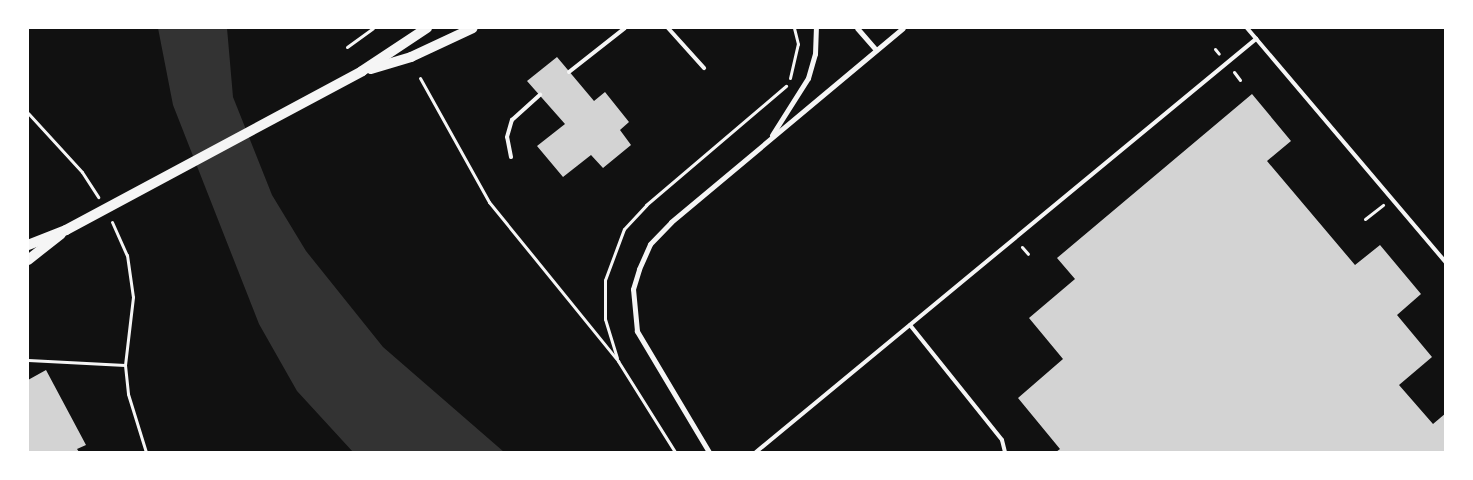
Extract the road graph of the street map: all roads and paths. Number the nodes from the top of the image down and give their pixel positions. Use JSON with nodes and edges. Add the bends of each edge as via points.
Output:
{"nodes":[{"id":1,"x":374,"y":28,"type":"edge"},
{"id":2,"x":427,"y":28,"type":"edge"},
{"id":3,"x":473,"y":28,"type":"edge"},
{"id":4,"x":625,"y":28,"type":"edge"},
{"id":5,"x":668,"y":28,"type":"edge"},
{"id":6,"x":794,"y":28,"type":"edge"},
{"id":7,"x":816,"y":28,"type":"edge"},
{"id":8,"x":857,"y":28,"type":"edge"},
{"id":9,"x":903,"y":28,"type":"edge"},
{"id":10,"x":1247,"y":28,"type":"edge"},
{"id":11,"x":1256,"y":38,"type":"junction"},
{"id":12,"x":347,"y":46,"type":"dead end"},
{"id":13,"x":876,"y":50,"type":"junction"},
{"id":14,"x":704,"y":68,"type":"dead end"},
{"id":15,"x":362,"y":71,"type":"junction"},
{"id":16,"x":569,"y":72,"type":"dead end"},
{"id":17,"x":420,"y":78,"type":"dead end"},
{"id":18,"x":540,"y":95,"type":"dead end"},
{"id":19,"x":767,"y":142,"type":"junction"},
{"id":20,"x":511,"y":157,"type":"dead end"},
{"id":21,"x":66,"y":230,"type":"junction"},
{"id":22,"x":28,"y":245,"type":"edge"},
{"id":23,"x":28,"y":260,"type":"edge"},
{"id":24,"x":1446,"y":263,"type":"edge"},
{"id":25,"x":910,"y":325,"type":"junction"},
{"id":26,"x":28,"y":360,"type":"edge"},
{"id":27,"x":618,"y":361,"type":"junction"},
{"id":28,"x":146,"y":452,"type":"edge"},
{"id":29,"x":675,"y":452,"type":"edge"},
{"id":30,"x":709,"y":452,"type":"edge"},
{"id":31,"x":756,"y":452,"type":"edge"},
{"id":32,"x":1005,"y":452,"type":"edge"}],
"edges":[{"from":1,"to":12,"type":"path"},
{"from":2,"to":15,"type":"main road"},
{"from":3,"to":15,"type":"main road","via":[[411,57]]},
{"from":4,"to":16,"type":"lane"},
{"from":5,"to":14,"type":"lane"},
{"from":6,"to":27,"type":"path","via":[[798,44],[796,62],[787,85],[646,205],[624,228],[605,280],[604,319]]},
{"from":7,"to":19,"type":"street","via":[[815,54],[808,78],[794,105]]},
{"from":8,"to":13,"type":"street"},
{"from":9,"to":13,"type":"street"},
{"from":10,"to":11,"type":"lane"},
{"from":11,"to":24,"type":"lane"},
{"from":11,"to":25,"type":"lane"},
{"from":13,"to":19,"type":"street"},
{"from":15,"to":21,"type":"main road"},
{"from":17,"to":27,"type":"path","via":[[489,202]]},
{"from":18,"to":20,"type":"lane","via":[[512,120],[507,137]]},
{"from":19,"to":30,"type":"street","via":[[671,222],[650,244],[633,289],[637,331]]},
{"from":21,"to":22,"type":"main road"},
{"from":21,"to":23,"type":"main road"},
{"from":25,"to":31,"type":"lane"},
{"from":25,"to":32,"type":"lane","via":[[1002,440]]},
{"from":26,"to":28,"type":"path","via":[[125,365],[135,425]]},
{"from":27,"to":29,"type":"path"}]}
